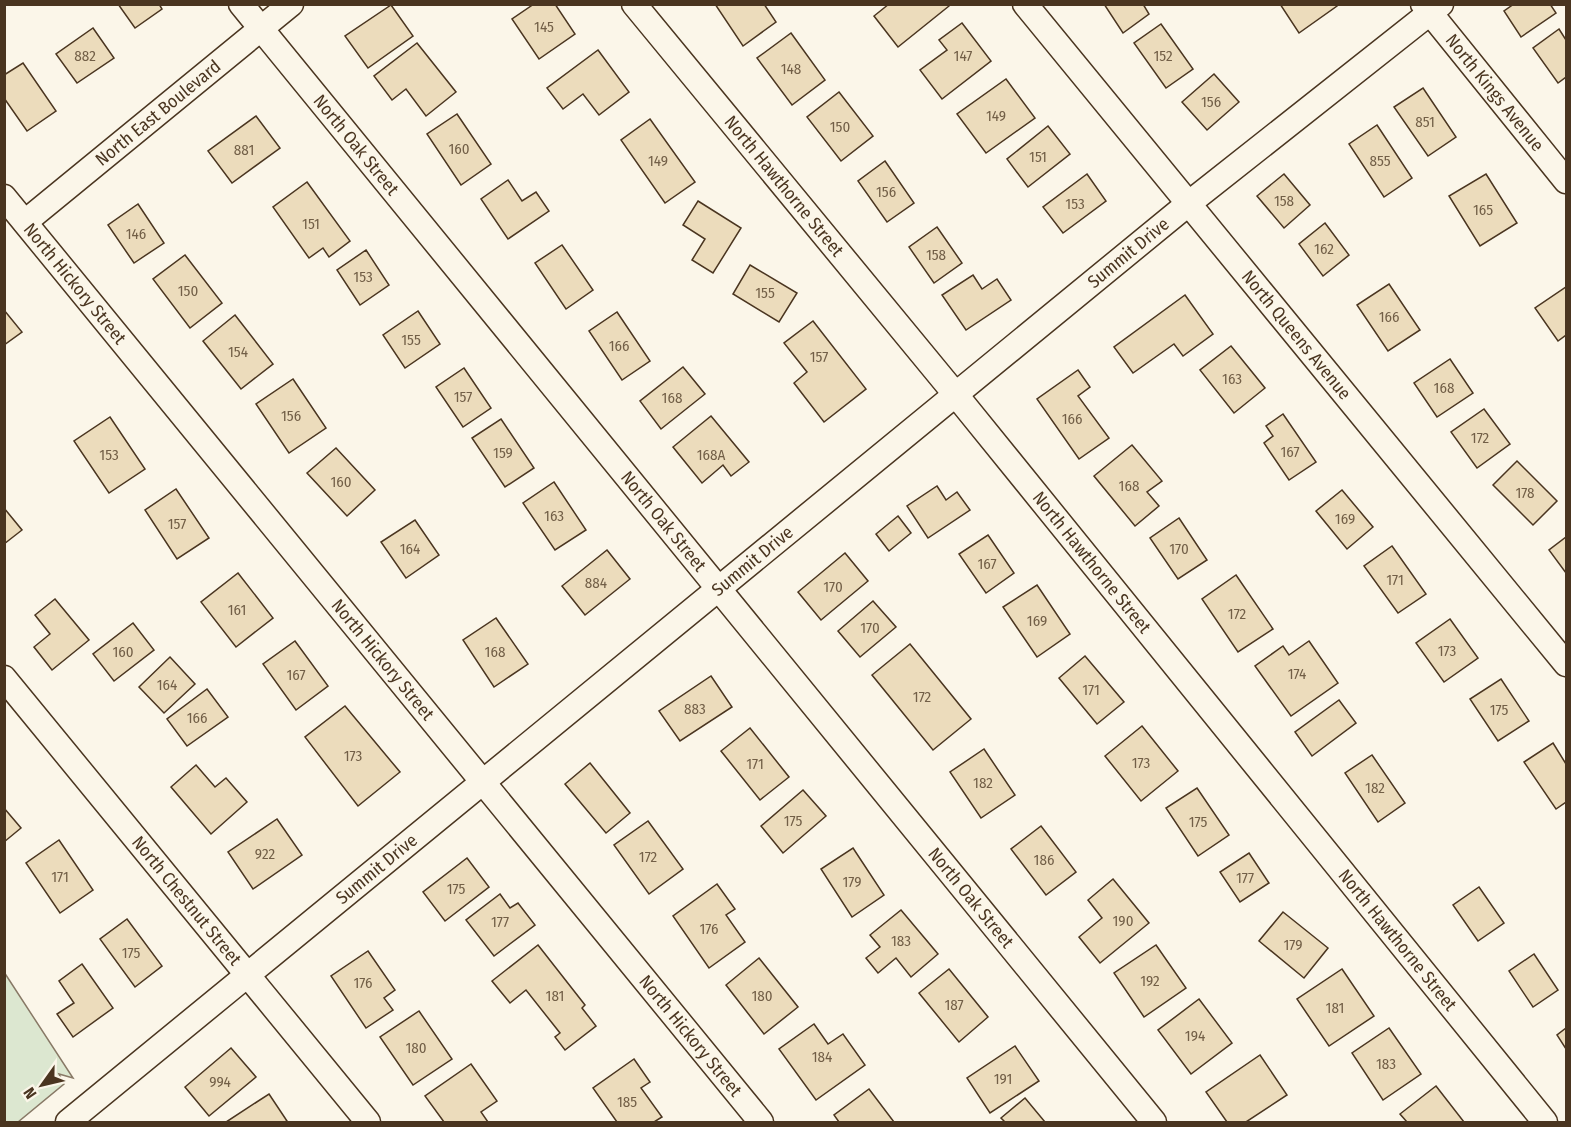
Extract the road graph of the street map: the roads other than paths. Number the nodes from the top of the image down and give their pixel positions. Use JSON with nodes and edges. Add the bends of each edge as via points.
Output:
{"nodes":[{"id":1,"x":241,"y":4,"type":"edge"},
{"id":2,"x":291,"y":4,"type":"edge"},
{"id":3,"x":634,"y":4,"type":"edge"},
{"id":4,"x":1025,"y":4,"type":"edge"},
{"id":5,"x":1431,"y":7,"type":"edge"},
{"id":6,"x":261,"y":29,"type":"junction"},
{"id":7,"x":1566,"y":181,"type":"edge"},
{"id":8,"x":4,"y":197,"type":"edge"},
{"id":9,"x":1188,"y":204,"type":"junction"},
{"id":10,"x":25,"y":222,"type":"junction"},
{"id":11,"x":956,"y":395,"type":"junction"},
{"id":12,"x":719,"y":589,"type":"junction"},
{"id":13,"x":1566,"y":664,"type":"edge"},
{"id":14,"x":4,"y":678,"type":"edge"},
{"id":15,"x":483,"y":782,"type":"junction"},
{"id":16,"x":248,"y":975,"type":"junction"},
{"id":17,"x":68,"y":1122,"type":"edge"},
{"id":18,"x":368,"y":1122,"type":"edge"},
{"id":19,"x":760,"y":1122,"type":"edge"},
{"id":20,"x":1154,"y":1122,"type":"edge"},
{"id":21,"x":1545,"y":1122,"type":"edge"}],
"edges":[{"from":1,"to":6,"type":"street","name":"North Oak Street"},
{"from":2,"to":6,"type":"street","name":"North East Boulevard"},
{"from":3,"to":11,"type":"street","name":"North Hawthorne Street"},
{"from":4,"to":9,"type":"street","name":"North Queens Avenue"},
{"from":5,"to":7,"type":"street","name":"North Kings Avenue"},
{"from":5,"to":9,"type":"street","name":"Summit Drive"},
{"from":6,"to":10,"type":"street","name":"North East Boulevard"},
{"from":6,"to":12,"type":"street","name":"North Oak Street"},
{"from":8,"to":10,"type":"street","name":"North Hickory Street"},
{"from":9,"to":11,"type":"street","name":"Summit Drive"},
{"from":9,"to":13,"type":"street","name":"North Queens Avenue"},
{"from":10,"to":15,"type":"street","name":"North Hickory Street"},
{"from":11,"to":12,"type":"street","name":"Summit Drive"},
{"from":11,"to":21,"type":"street","name":"North Hawthorne Street"},
{"from":12,"to":15,"type":"street","name":"Summit Drive"},
{"from":12,"to":20,"type":"street","name":"North Oak Street"},
{"from":14,"to":16,"type":"street","name":"North Chestnut Street"},
{"from":15,"to":16,"type":"street","name":"Summit Drive"},
{"from":15,"to":19,"type":"street","name":"North Hickory Street"},
{"from":16,"to":17,"type":"street","name":"Summit Drive"},
{"from":16,"to":18,"type":"street","name":"North Chestnut Street"}]}
